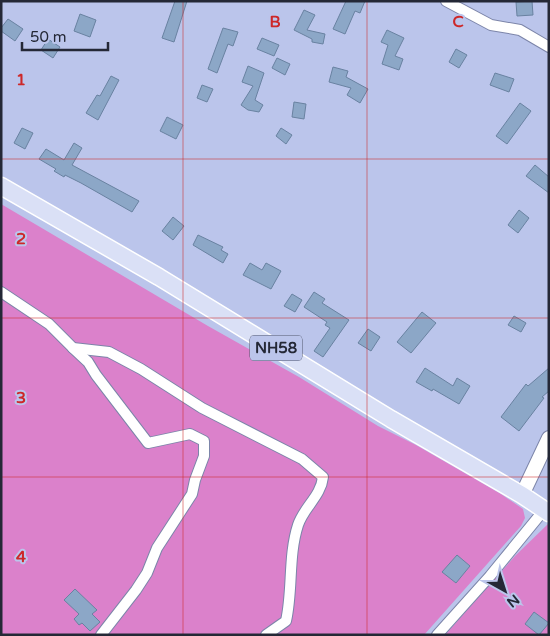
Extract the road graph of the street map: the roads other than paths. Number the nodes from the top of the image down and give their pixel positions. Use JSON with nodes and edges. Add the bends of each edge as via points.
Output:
{"nodes":[{"id":1,"x":446,"y":1,"type":"edge"},
{"id":2,"x":549,"y":47,"type":"edge"},
{"id":3,"x":1,"y":186,"type":"edge"},
{"id":4,"x":1,"y":292,"type":"edge"},
{"id":5,"x":73,"y":348,"type":"junction"},
{"id":6,"x":549,"y":438,"type":"edge"},
{"id":7,"x":522,"y":495,"type":"junction"},
{"id":8,"x":546,"y":512,"type":"edge"},
{"id":9,"x":101,"y":635,"type":"edge"},
{"id":10,"x":266,"y":635,"type":"edge"},
{"id":11,"x":437,"y":635,"type":"edge"}],
"edges":[{"from":1,"to":2,"type":"street","via":[[491,25],[520,30]]},
{"from":3,"to":7,"type":"main road","number":"NH58"},
{"from":4,"to":5,"type":"street","via":[[49,324]]},
{"from":5,"to":9,"type":"street","via":[[88,362],[148,443],[190,434],[204,441],[204,456],[192,494],[157,548],[136,590]]},
{"from":5,"to":10,"type":"street","via":[[109,352],[141,368],[202,408],[302,459],[323,477],[322,487],[298,525],[286,621]]},
{"from":6,"to":7,"type":"street"},
{"from":7,"to":8,"type":"main road","number":"NH58"},
{"from":8,"to":11,"type":"street"}]}
